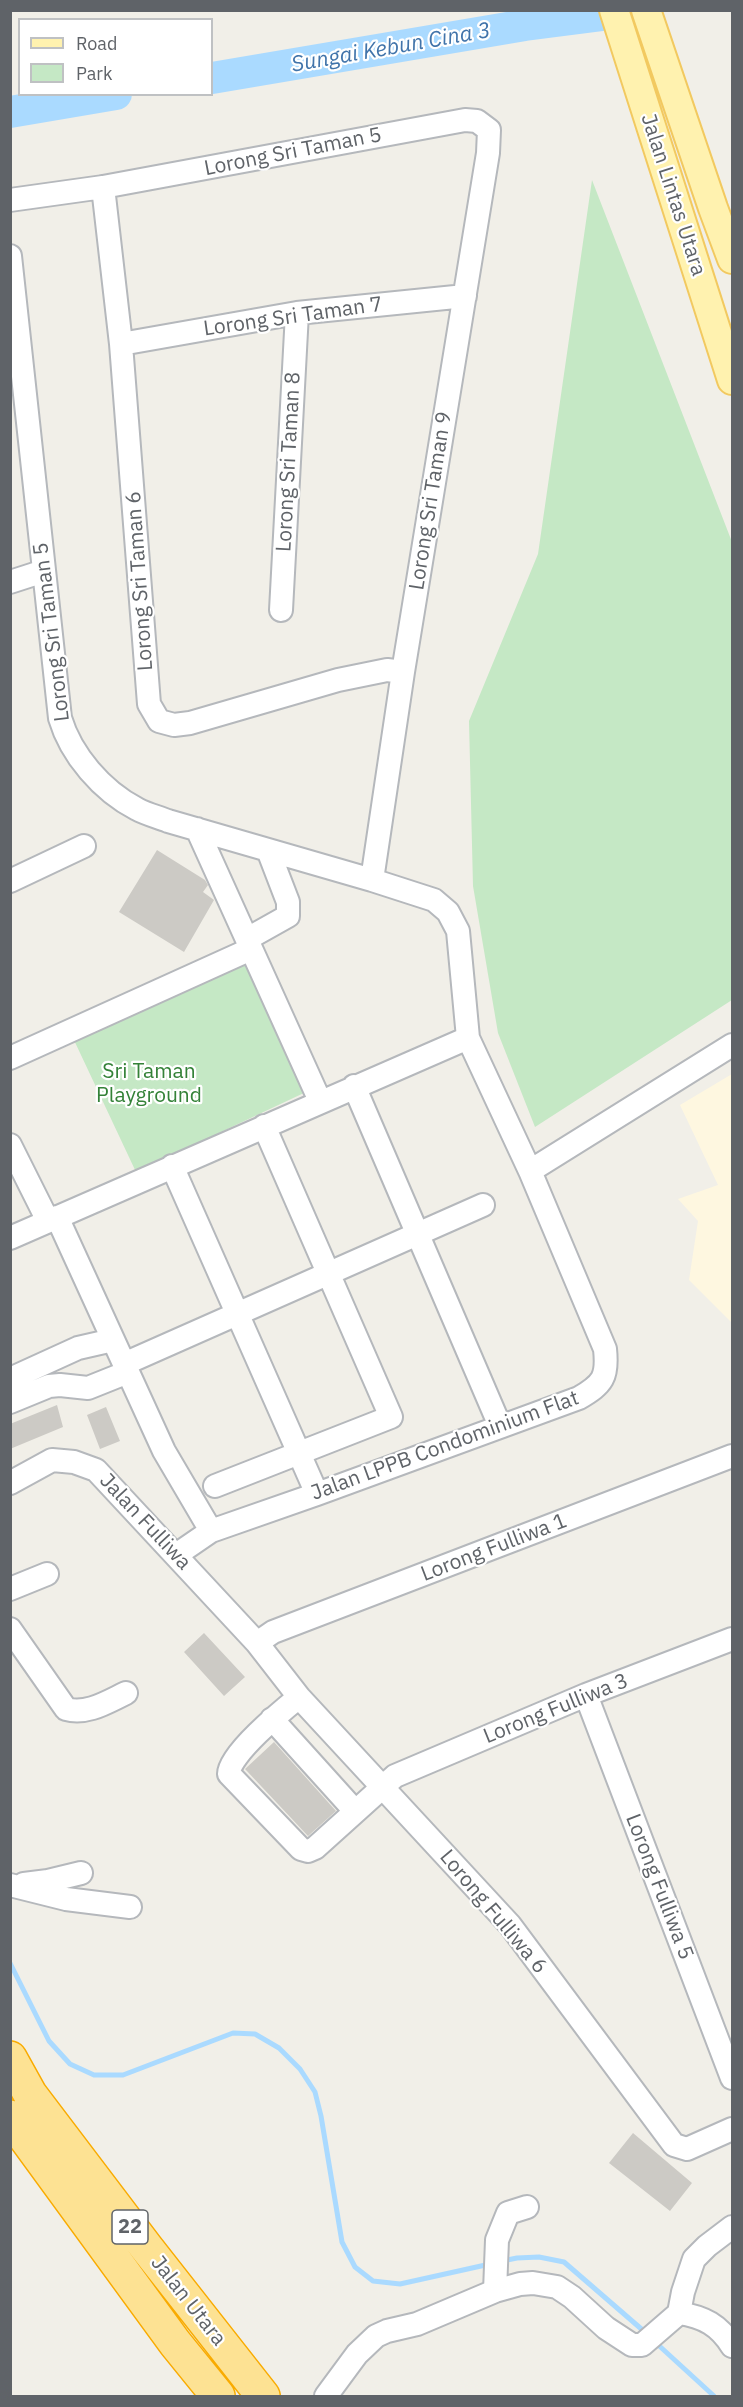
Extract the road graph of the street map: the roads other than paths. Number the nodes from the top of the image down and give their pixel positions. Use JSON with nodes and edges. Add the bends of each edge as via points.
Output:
{"nodes":[{"id":1,"x":614,"y":10,"type":"edge"},
{"id":2,"x":646,"y":10,"type":"edge"},
{"id":3,"x":483,"y":125,"type":"joint"},
{"id":4,"x":103,"y":187,"type":"junction"},
{"id":5,"x":10,"y":200,"type":"edge"},
{"id":6,"x":10,"y":256,"type":"edge"},
{"id":7,"x":732,"y":259,"type":"edge"},
{"id":8,"x":465,"y":296,"type":"junction"},
{"id":9,"x":297,"y":313,"type":"junction"},
{"id":10,"x":122,"y":344,"type":"junction"},
{"id":11,"x":732,"y":380,"type":"edge"},
{"id":12,"x":44,"y":571,"type":"junction"},
{"id":13,"x":10,"y":582,"type":"edge"},
{"id":14,"x":281,"y":610,"type":"dead end"},
{"id":15,"x":403,"y":672,"type":"junction"},
{"id":16,"x":197,"y":829,"type":"junction"},
{"id":17,"x":84,"y":846,"type":"dead end"},
{"id":18,"x":268,"y":850,"type":"junction"},
{"id":19,"x":372,"y":880,"type":"junction"},
{"id":20,"x":10,"y":881,"type":"edge"},
{"id":21,"x":249,"y":944,"type":"junction"},
{"id":22,"x":468,"y":1038,"type":"junction"},
{"id":23,"x":732,"y":1046,"type":"edge"},
{"id":24,"x":10,"y":1058,"type":"edge"},
{"id":25,"x":354,"y":1086,"type":"junction"},
{"id":26,"x":320,"y":1101,"type":"junction"},
{"id":27,"x":264,"y":1126,"type":"junction"},
{"id":28,"x":10,"y":1145,"type":"edge"},
{"id":29,"x":172,"y":1166,"type":"junction"},
{"id":30,"x":530,"y":1171,"type":"junction"},
{"id":31,"x":483,"y":1205,"type":"dead end"},
{"id":32,"x":52,"y":1219,"type":"junction"},
{"id":33,"x":418,"y":1234,"type":"junction"},
{"id":34,"x":10,"y":1238,"type":"edge"},
{"id":35,"x":329,"y":1273,"type":"junction"},
{"id":36,"x":237,"y":1314,"type":"junction"},
{"id":37,"x":113,"y":1340,"type":"junction"},
{"id":38,"x":126,"y":1368,"type":"junction"},
{"id":39,"x":10,"y":1379,"type":"edge"},
{"id":40,"x":10,"y":1402,"type":"edge"},
{"id":41,"x":500,"y":1426,"type":"junction"},
{"id":42,"x":299,"y":1454,"type":"junction"},
{"id":43,"x":732,"y":1456,"type":"edge"},
{"id":44,"x":10,"y":1483,"type":"edge"},
{"id":45,"x":215,"y":1486,"type":"dead end"},
{"id":46,"x":317,"y":1494,"type":"junction"},
{"id":47,"x":211,"y":1531,"type":"junction"},
{"id":48,"x":176,"y":1555,"type":"junction"},
{"id":49,"x":47,"y":1574,"type":"dead end"},
{"id":50,"x":10,"y":1589,"type":"edge"},
{"id":51,"x":10,"y":1629,"type":"edge"},
{"id":52,"x":732,"y":1639,"type":"edge"},
{"id":53,"x":257,"y":1643,"type":"junction"},
{"id":54,"x":126,"y":1694,"type":"dead end"},
{"id":55,"x":586,"y":1695,"type":"junction"},
{"id":56,"x":299,"y":1697,"type":"junction"},
{"id":57,"x":272,"y":1719,"type":"junction"},
{"id":58,"x":383,"y":1786,"type":"junction"},
{"id":59,"x":355,"y":1811,"type":"junction"},
{"id":60,"x":81,"y":1873,"type":"dead end"},
{"id":61,"x":10,"y":1885,"type":"edge"},
{"id":62,"x":130,"y":1907,"type":"dead end"},
{"id":63,"x":10,"y":2058,"type":"edge"},
{"id":64,"x":732,"y":2078,"type":"edge"},
{"id":65,"x":10,"y":2117,"type":"edge"},
{"id":66,"x":732,"y":2129,"type":"edge"},
{"id":67,"x":527,"y":2207,"type":"dead end"},
{"id":68,"x":732,"y":2227,"type":"edge"},
{"id":69,"x":495,"y":2291,"type":"junction"},
{"id":70,"x":679,"y":2313,"type":"junction"},
{"id":71,"x":732,"y":2346,"type":"edge"},
{"id":72,"x":264,"y":2394,"type":"edge"},
{"id":73,"x":329,"y":2395,"type":"edge"},
{"id":74,"x":218,"y":2397,"type":"edge"}],
"edges":[{"from":1,"to":11,"type":"main road","name":"Jalan Lintas Utara"},
{"from":2,"to":7,"type":"main road","name":"Jalan Lintas Utara"},
{"from":3,"to":4,"type":"street","name":"Lorong Sri Taman 5","via":[[465,120]]},
{"from":3,"to":8,"type":"street","name":"Lorong Sri Taman 9","via":[[489,130],[488,153]]},
{"from":4,"to":5,"type":"street"},
{"from":4,"to":10,"type":"street","name":"Lorong Sri Taman 6"},
{"from":6,"to":12,"type":"street","name":"Lorong Sri Taman 5"},
{"from":8,"to":9,"type":"street","name":"Lorong Sri Taman 7"},
{"from":8,"to":15,"type":"street","name":"Lorong Sri Taman 9"},
{"from":9,"to":10,"type":"street","name":"Lorong Sri Taman 7"},
{"from":9,"to":14,"type":"street","name":"Lorong Sri Taman 8"},
{"from":10,"to":15,"type":"street","name":"Lorong Sri Taman 6","via":[[149,704],[159,721],[174,725],[190,723],[338,680],[387,670]]},
{"from":12,"to":13,"type":"street"},
{"from":12,"to":16,"type":"street","name":"Lorong Sri Taman 5","via":[[60,718],[72,747],[93,774],[137,809]]},
{"from":15,"to":19,"type":"street","name":"Lorong Sri Taman 9"},
{"from":16,"to":18,"type":"street","name":"Lorong Sri Taman 5"},
{"from":16,"to":21,"type":"street"},
{"from":17,"to":20,"type":"street"},
{"from":18,"to":19,"type":"street","name":"Lorong Sri Taman 5"},
{"from":18,"to":21,"type":"street","via":[[288,902],[288,916]]},
{"from":19,"to":22,"type":"street","name":"Lorong Sri Taman 5","via":[[434,900],[454,921]]},
{"from":21,"to":24,"type":"street"},
{"from":21,"to":26,"type":"street"},
{"from":22,"to":25,"type":"street"},
{"from":22,"to":30,"type":"street","name":"Jalan LPPB Condominium Flat"},
{"from":23,"to":30,"type":"street"},
{"from":25,"to":26,"type":"street"},
{"from":25,"to":33,"type":"street"},
{"from":26,"to":27,"type":"street"},
{"from":27,"to":29,"type":"street"},
{"from":27,"to":35,"type":"street"},
{"from":28,"to":32,"type":"street"},
{"from":29,"to":32,"type":"street"},
{"from":29,"to":36,"type":"street"},
{"from":30,"to":41,"type":"street","name":"Jalan LPPB Condominium Flat","via":[[604,1349],[607,1368],[593,1390],[579,1398]]},
{"from":31,"to":33,"type":"street"},
{"from":32,"to":34,"type":"street"},
{"from":32,"to":37,"type":"street"},
{"from":33,"to":35,"type":"street"},
{"from":33,"to":41,"type":"street"},
{"from":35,"to":36,"type":"street"},
{"from":35,"to":42,"type":"street","via":[[391,1417]]},
{"from":36,"to":38,"type":"street"},
{"from":36,"to":42,"type":"street"},
{"from":37,"to":38,"type":"street"},
{"from":37,"to":39,"type":"street","via":[[78,1348]]},
{"from":38,"to":40,"type":"street","via":[[88,1388],[49,1386]]},
{"from":38,"to":47,"type":"street","via":[[164,1451]]},
{"from":41,"to":46,"type":"street","name":"Jalan LPPB Condominium Flat"},
{"from":42,"to":45,"type":"street"},
{"from":42,"to":46,"type":"street"},
{"from":43,"to":53,"type":"street","name":"Lorong Fulliwa 1","via":[[273,1632]]},
{"from":44,"to":48,"type":"street","name":"Jalan Fulliwa","via":[[52,1460],[96,1470]]},
{"from":46,"to":47,"type":"street","name":"Jalan LPPB Condominium Flat"},
{"from":47,"to":48,"type":"street","name":"Jalan LPPB Condominium Flat"},
{"from":48,"to":53,"type":"street","name":"Jalan Fulliwa"},
{"from":49,"to":50,"type":"street"},
{"from":51,"to":54,"type":"street","via":[[66,1709],[88,1710]]},
{"from":52,"to":55,"type":"street","name":"Lorong Fulliwa 3"},
{"from":53,"to":56,"type":"street","name":"Lorong Fulliwa 6"},
{"from":55,"to":58,"type":"street","name":"Lorong Fulliwa 3","via":[[395,1776]]},
{"from":55,"to":64,"type":"street","name":"Lorong Fulliwa 5"},
{"from":56,"to":57,"type":"street"},
{"from":56,"to":58,"type":"street","name":"Lorong Fulliwa 6"},
{"from":57,"to":59,"type":"street"},
{"from":57,"to":59,"type":"street","name":"Lorong Fulliwa 3","via":[[231,1762],[229,1774],[301,1849],[315,1848]]},
{"from":58,"to":59,"type":"street","name":"Lorong Fulliwa 3"},
{"from":58,"to":66,"type":"street","name":"Lorong Fulliwa 6","via":[[510,1925],[675,2145],[687,2149]]},
{"from":60,"to":61,"type":"street"},
{"from":61,"to":62,"type":"street","via":[[66,1899]]},
{"from":63,"to":72,"type":"highway","name":"Jalan Utara","number":"22","via":[[30,2094]]},
{"from":65,"to":74,"type":"highway","name":"Jalan Utara","number":"22"},
{"from":67,"to":69,"type":"street","via":[[508,2212],[497,2240]]},
{"from":68,"to":70,"type":"street","via":[[694,2259]]},
{"from":69,"to":70,"type":"street","via":[[533,2283],[557,2287],[632,2345],[650,2338]]},
{"from":69,"to":73,"type":"street","via":[[417,2324],[376,2336],[357,2354]]},
{"from":70,"to":71,"type":"street","via":[[714,2324]]}]}
